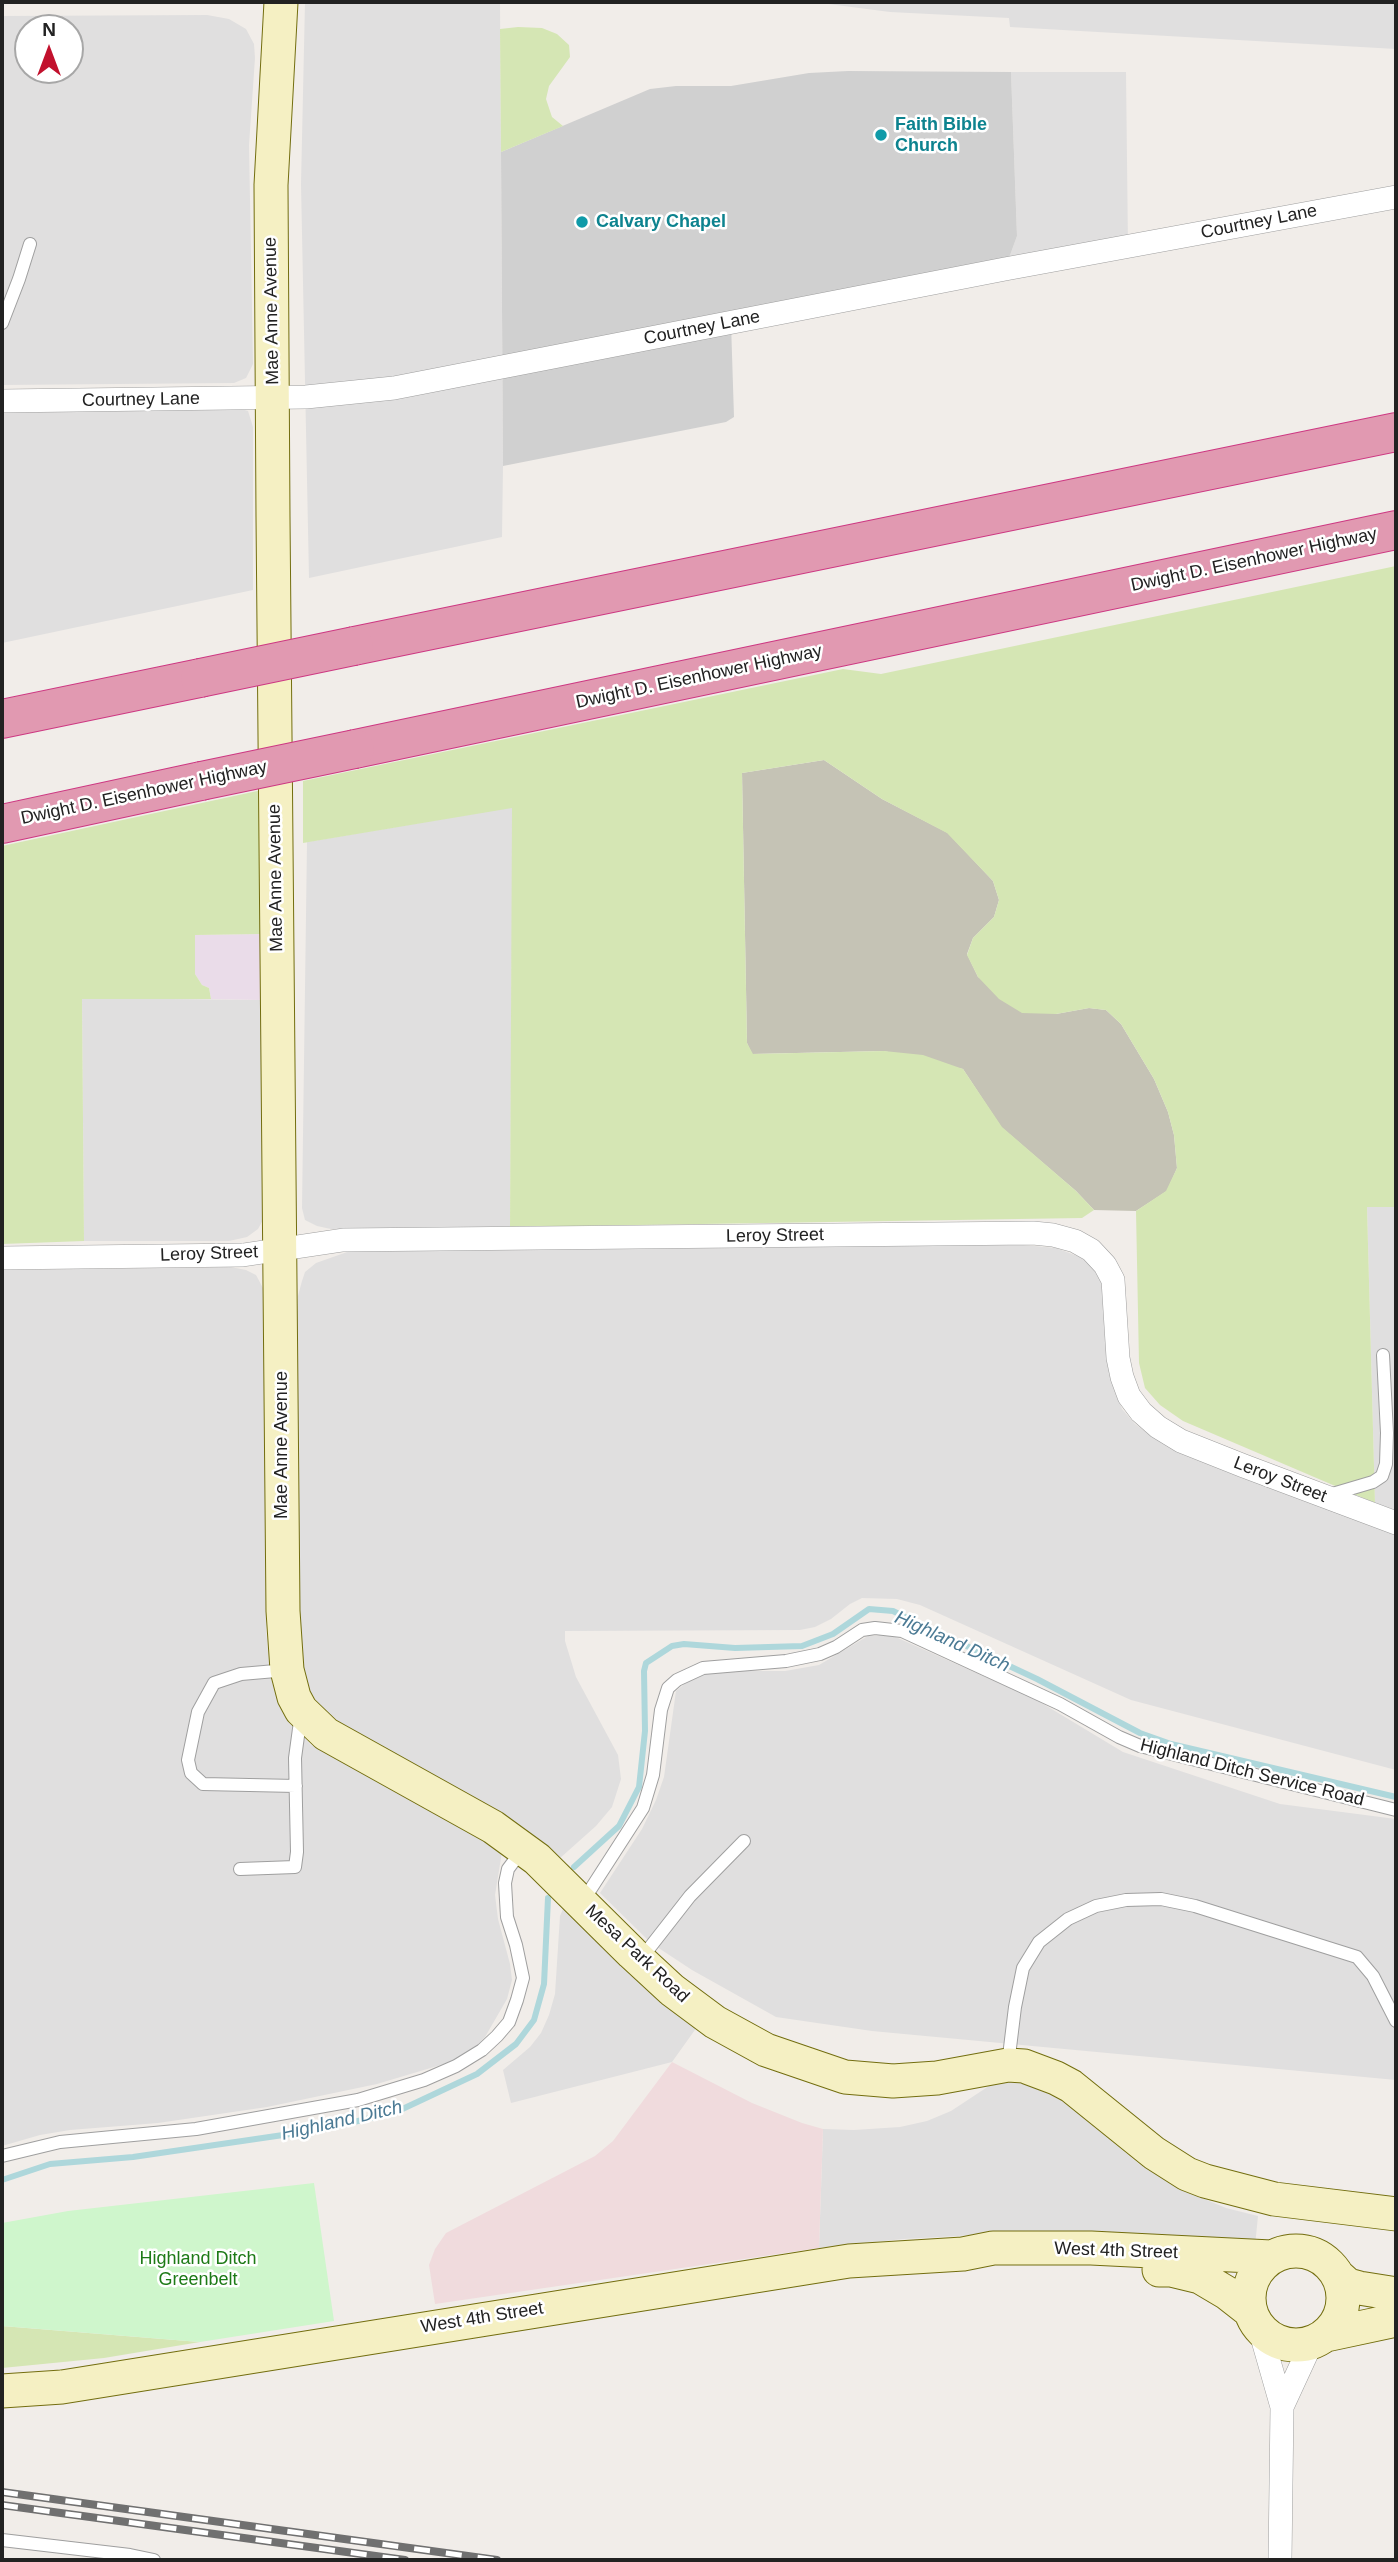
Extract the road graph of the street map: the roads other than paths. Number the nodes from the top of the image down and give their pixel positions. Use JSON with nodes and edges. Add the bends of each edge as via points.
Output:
{"nodes":[{"id":1,"x":281,"y":2,"type":"edge"},
{"id":2,"x":1396,"y":197,"type":"edge"},
{"id":3,"x":30,"y":244,"type":"dead end"},
{"id":4,"x":2,"y":323,"type":"edge"},
{"id":5,"x":273,"y":398,"type":"junction"},
{"id":6,"x":2,"y":401,"type":"edge"},
{"id":7,"x":1396,"y":432,"type":"edge"},
{"id":8,"x":1396,"y":530,"type":"edge"},
{"id":9,"x":2,"y":719,"type":"edge"},
{"id":10,"x":2,"y":824,"type":"edge"},
{"id":11,"x":281,"y":1250,"type":"junction"},
{"id":12,"x":2,"y":1258,"type":"edge"},
{"id":13,"x":1382,"y":1355,"type":"dead end"},
{"id":14,"x":1325,"y":1496,"type":"junction"},
{"id":15,"x":1396,"y":1523,"type":"edge"},
{"id":16,"x":287,"y":1670,"type":"junction"},
{"id":17,"x":301,"y":1710,"type":"junction"},
{"id":18,"x":296,"y":1786,"type":"junction"},
{"id":19,"x":1396,"y":1810,"type":"edge"},
{"id":20,"x":744,"y":1841,"type":"dead end"},
{"id":21,"x":524,"y":1849,"type":"junction"},
{"id":22,"x":240,"y":1869,"type":"dead end"},
{"id":23,"x":582,"y":1902,"type":"junction"},
{"id":24,"x":639,"y":1960,"type":"junction"},
{"id":25,"x":1396,"y":2021,"type":"edge"},
{"id":26,"x":1008,"y":2064,"type":"junction"},
{"id":27,"x":2,"y":2156,"type":"edge"},
{"id":28,"x":1396,"y":2214,"type":"edge"},
{"id":29,"x":963,"y":2254,"type":"junction"},
{"id":30,"x":1271,"y":2258,"type":"junction"},
{"id":31,"x":1338,"y":2276,"type":"junction"},
{"id":32,"x":1396,"y":2294,"type":"edge"},
{"id":33,"x":1396,"y":2320,"type":"edge"},
{"id":34,"x":1255,"y":2321,"type":"junction"},
{"id":35,"x":1319,"y":2339,"type":"junction"},
{"id":36,"x":2,"y":2391,"type":"edge"},
{"id":37,"x":1282,"y":2407,"type":"junction"},
{"id":38,"x":2,"y":2540,"type":"edge"},
{"id":39,"x":155,"y":2560,"type":"edge"},
{"id":40,"x":1280,"y":2560,"type":"edge"}],
"edges":[{"from":1,"to":5,"type":"street","name":"Mae Anne Avenue","via":[[271,185]]},
{"from":2,"to":5,"type":"street","name":"Courtney Lane","via":[[405,386]]},
{"from":3,"to":4,"type":"lane"},
{"from":5,"to":6,"type":"street","name":"Courtney Lane"},
{"from":5,"to":11,"type":"street","name":"Mae Anne Avenue"},
{"from":7,"to":9,"type":"highway","bridge":true},
{"from":8,"to":10,"type":"highway","name":"Dwight D. Eisenhower Highway","bridge":true},
{"from":11,"to":12,"type":"street","name":"Leroy Street"},
{"from":11,"to":14,"type":"street","name":"Leroy Street","via":[[343,1240],[1052,1235],[1091,1250],[1113,1280],[1122,1377],[1141,1412],[1181,1441]]},
{"from":11,"to":16,"type":"street","name":"Mae Anne Avenue"},
{"from":13,"to":14,"type":"lane","via":[[1386,1464],[1373,1482]]},
{"from":14,"to":15,"type":"street","name":"Leroy Street"},
{"from":16,"to":17,"type":"street","name":"Mae Anne Avenue"},
{"from":16,"to":18,"type":"lane","via":[[242,1674],[214,1683],[198,1712],[188,1760],[191,1773],[203,1784]]},
{"from":17,"to":18,"type":"lane"},
{"from":17,"to":21,"type":"street","name":"Mesa Park Road","via":[[326,1734]]},
{"from":18,"to":22,"type":"lane","via":[[295,1867]]},
{"from":19,"to":23,"type":"lane","name":"Highland Ditch Service Road","via":[[1140,1746],[902,1631],[875,1628],[806,1658],[703,1668],[668,1688],[646,1801]]},
{"from":20,"to":24,"type":"lane"},
{"from":21,"to":23,"type":"street","name":"Mesa Park Road"},
{"from":21,"to":27,"type":"lane","via":[[508,1869],[505,1883],[507,1917],[523,1978],[517,2000],[509,2022],[497,2036],[456,2066],[358,2100],[196,2129],[60,2142]]},
{"from":23,"to":24,"type":"street","name":"Mesa Park Road"},
{"from":24,"to":26,"type":"street","name":"Mesa Park Road","via":[[726,2029],[821,2070],[867,2080],[916,2081]]},
{"from":25,"to":26,"type":"lane","via":[[1373,1976],[1357,1957],[1195,1906],[1161,1899],[1126,1900],[1096,1906],[1068,1919],[1039,1942],[1023,1968]]},
{"from":26,"to":28,"type":"street","name":"Mesa Park Road","via":[[1040,2071],[1071,2086],[1154,2153],[1205,2181],[1274,2199]]},
{"from":29,"to":30,"type":"street","name":"West 4th Street","via":[[993,2248],[1091,2248]]},
{"from":29,"to":34,"type":"street","name":"West 4th Street","via":[[993,2266],[1045,2271],[1171,2270],[1200,2277],[1227,2293]]},
{"from":29,"to":36,"type":"street","name":"West 4th Street","via":[[849,2261],[62,2386]]},
{"from":30,"to":31,"type":"street","via":[[1301,2250],[1329,2263]]},
{"from":30,"to":34,"type":"street","via":[[1251,2281],[1248,2296]]},
{"from":31,"to":32,"type":"street","via":[[1348,2285]]},
{"from":31,"to":35,"type":"street","via":[[1343,2307],[1337,2322]]},
{"from":33,"to":35,"type":"street"},
{"from":34,"to":35,"type":"street","via":[[1271,2339],[1284,2344]]},
{"from":34,"to":37,"type":"street"},
{"from":35,"to":37,"type":"street"},
{"from":37,"to":40,"type":"street"},
{"from":38,"to":39,"type":"lane"}]}
